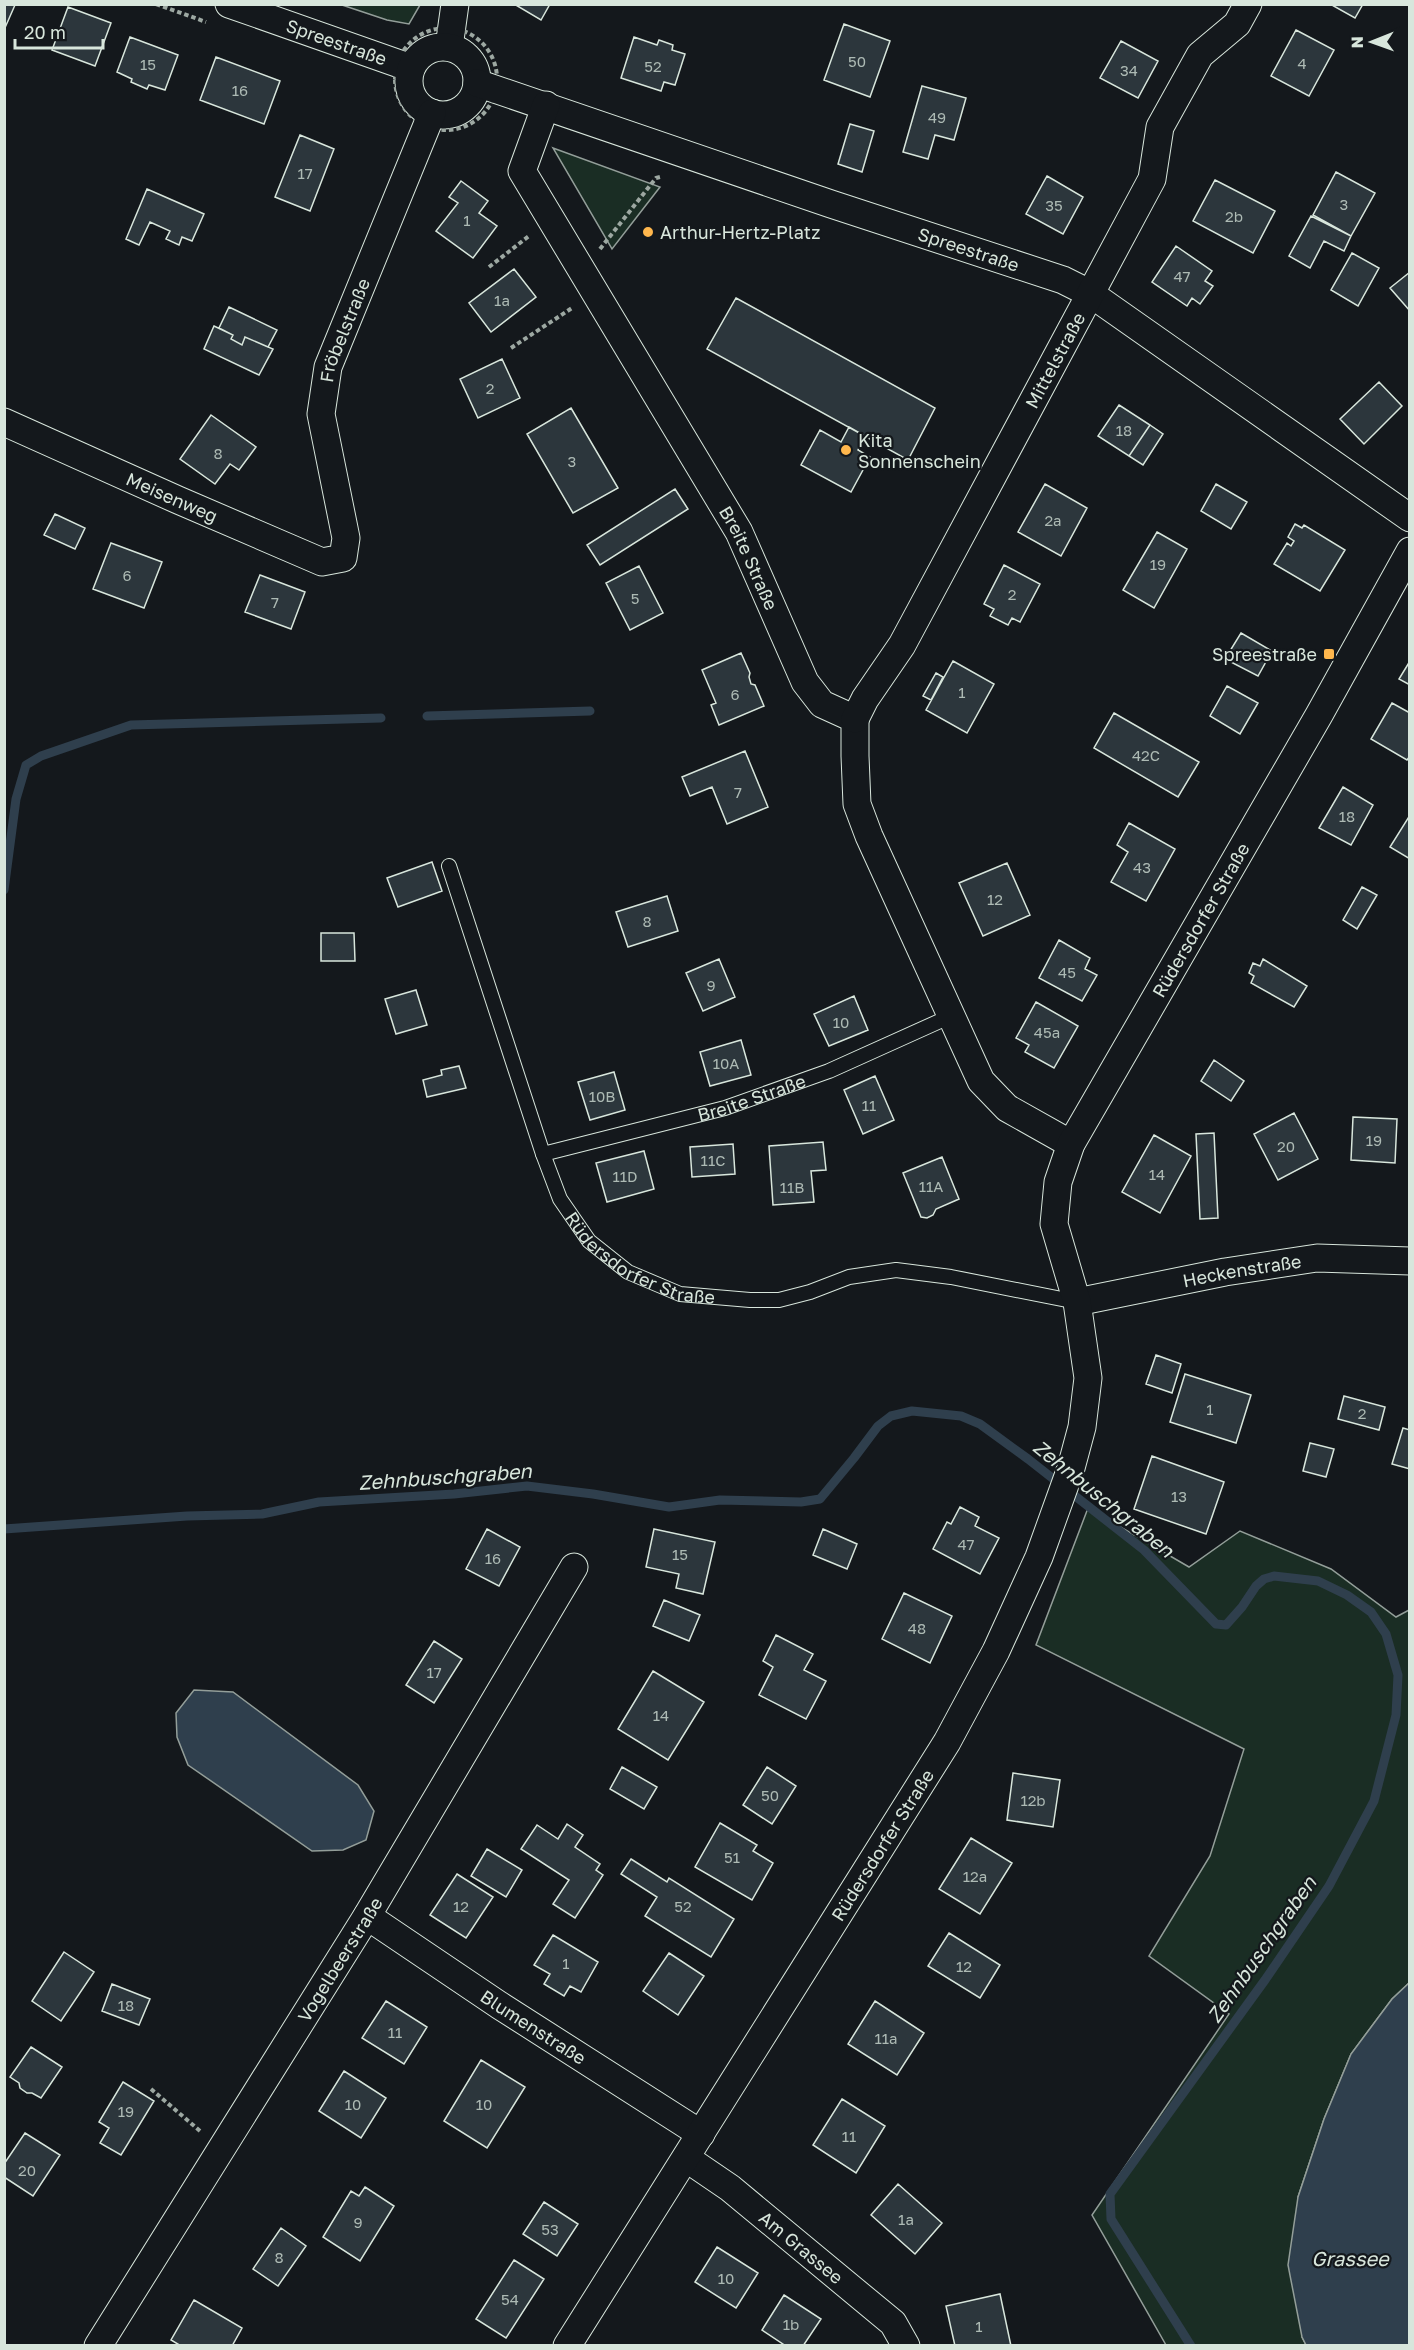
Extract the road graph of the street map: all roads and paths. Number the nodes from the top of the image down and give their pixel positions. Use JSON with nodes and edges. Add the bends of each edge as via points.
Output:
{"nodes":[{"id":1,"x":229,"y":4,"type":"edge"},
{"id":2,"x":1248,"y":4,"type":"edge"},
{"id":3,"x":452,"y":27,"type":"edge"},
{"id":4,"x":404,"y":65,"type":"junction"},
{"id":5,"x":487,"y":86,"type":"junction"},
{"id":6,"x":546,"y":105,"type":"junction"},
{"id":7,"x":430,"y":120,"type":"junction"},
{"id":8,"x":673,"y":149,"type":"junction"},
{"id":9,"x":551,"y":219,"type":"junction"},
{"id":10,"x":489,"y":267,"type":"dead end"},
{"id":11,"x":589,"y":282,"type":"junction"},
{"id":12,"x":1091,"y":294,"type":"junction"},
{"id":13,"x":511,"y":348,"type":"dead end"},
{"id":14,"x":4,"y":422,"type":"edge"},
{"id":15,"x":1410,"y":518,"type":"edge"},
{"id":16,"x":1410,"y":551,"type":"edge"},
{"id":17,"x":343,"y":558,"type":"joint"},
{"id":18,"x":855,"y":719,"type":"junction"},
{"id":19,"x":448,"y":866,"type":"dead end"},
{"id":20,"x":951,"y":1016,"type":"junction"},
{"id":21,"x":1071,"y":1144,"type":"junction"},
{"id":22,"x":543,"y":1154,"type":"junction"},
{"id":23,"x":1410,"y":1261,"type":"edge"},
{"id":24,"x":1077,"y":1302,"type":"junction"},
{"id":25,"x":574,"y":1567,"type":"dead end"},
{"id":26,"x":367,"y":1916,"type":"junction"},
{"id":27,"x":151,"y":2090,"type":"dead end"},
{"id":28,"x":701,"y":2134,"type":"junction"},
{"id":29,"x":221,"y":2149,"type":"junction"},
{"id":30,"x":686,"y":2158,"type":"junction"},
{"id":31,"x":98,"y":2346,"type":"edge"},
{"id":32,"x":567,"y":2346,"type":"edge"},
{"id":33,"x":906,"y":2346,"type":"edge"}],
"edges":[{"from":1,"to":4,"type":"street","name":"Spreestraße"},
{"from":2,"to":12,"type":"street","name":"Mittelstraße","via":[[1237,24],[1200,55],[1160,127],[1152,179]]},
{"from":3,"to":4,"type":"street","name":"Spreestraße","via":[[433,48]]},
{"from":3,"to":4,"type":"path","via":[[428,31],[412,40],[401,54]]},
{"from":3,"to":5,"type":"street","via":[[460,51],[470,59]]},
{"from":3,"to":5,"type":"path","via":[[477,38],[488,49],[497,78]]},
{"from":4,"to":7,"type":"street","name":"Spreestraße","via":[[410,90]]},
{"from":4,"to":7,"type":"path","via":[[395,70],[394,88],[401,105],[412,119]]},
{"from":5,"to":6,"type":"street","name":"Spreestraße"},
{"from":5,"to":7,"type":"street","via":[[462,109]]},
{"from":5,"to":7,"type":"path","via":[[489,108],[463,128],[445,131]]},
{"from":6,"to":8,"type":"street","name":"Spreestraße"},
{"from":6,"to":9,"type":"street","name":"Breite Straße","via":[[522,171]]},
{"from":7,"to":17,"type":"street","name":"Fröbelstraße","via":[[328,367],[321,414],[346,538]]},
{"from":8,"to":11,"type":"path","via":[[662,177],[656,178]]},
{"from":8,"to":12,"type":"street","name":"Spreestraße","via":[[1063,280]]},
{"from":9,"to":10,"type":"path"},
{"from":9,"to":11,"type":"street","name":"Breite Straße"},
{"from":11,"to":13,"type":"path"},
{"from":11,"to":18,"type":"street","name":"Breite Straße","via":[[739,532],[806,682],[822,704]]},
{"from":12,"to":15,"type":"street","name":"Spreestraße"},
{"from":12,"to":18,"type":"street","name":"Mittelstraße","via":[[902,645]]},
{"from":14,"to":17,"type":"street","name":"Meisenweg","via":[[322,562]]},
{"from":16,"to":21,"type":"street","name":"Rüdersdorfer Straße"},
{"from":18,"to":20,"type":"street","via":[[857,804]]},
{"from":19,"to":22,"type":"lane","name":"Rüdersdorfer Straße"},
{"from":20,"to":21,"type":"street","via":[[981,1082],[1007,1108]]},
{"from":20,"to":22,"type":"lane","name":"Breite Straße","via":[[828,1071],[725,1108]]},
{"from":21,"to":24,"type":"street","name":"Rüdersdorfer Straße","via":[[1058,1182],[1054,1224]]},
{"from":22,"to":24,"type":"lane","name":"Rüdersdorfer Straße","via":[[560,1199],[589,1241],[628,1272],[680,1294],[779,1300],[849,1277],[896,1270]]},
{"from":23,"to":24,"type":"street","name":"Heckenstraße","via":[[1317,1258]]},
{"from":24,"to":28,"type":"street","name":"Rüdersdorfer Straße","via":[[1088,1378],[1082,1427],[1039,1557],[996,1651],[947,1742]]},
{"from":25,"to":26,"type":"street","name":"Vogelbeerstraße"},
{"from":26,"to":28,"type":"street","name":"Blumenstraße"},
{"from":26,"to":29,"type":"street","name":"Vogelbeerstraße"},
{"from":27,"to":29,"type":"path"},
{"from":28,"to":30,"type":"street","name":"Rüdersdorfer Straße"},
{"from":29,"to":31,"type":"street","name":"Vogelbeerstraße"},
{"from":30,"to":32,"type":"street","name":"Rüdersdorfer Straße"},
{"from":30,"to":33,"type":"street","name":"Am Grassee","via":[[730,2188],[893,2323]]}]}
